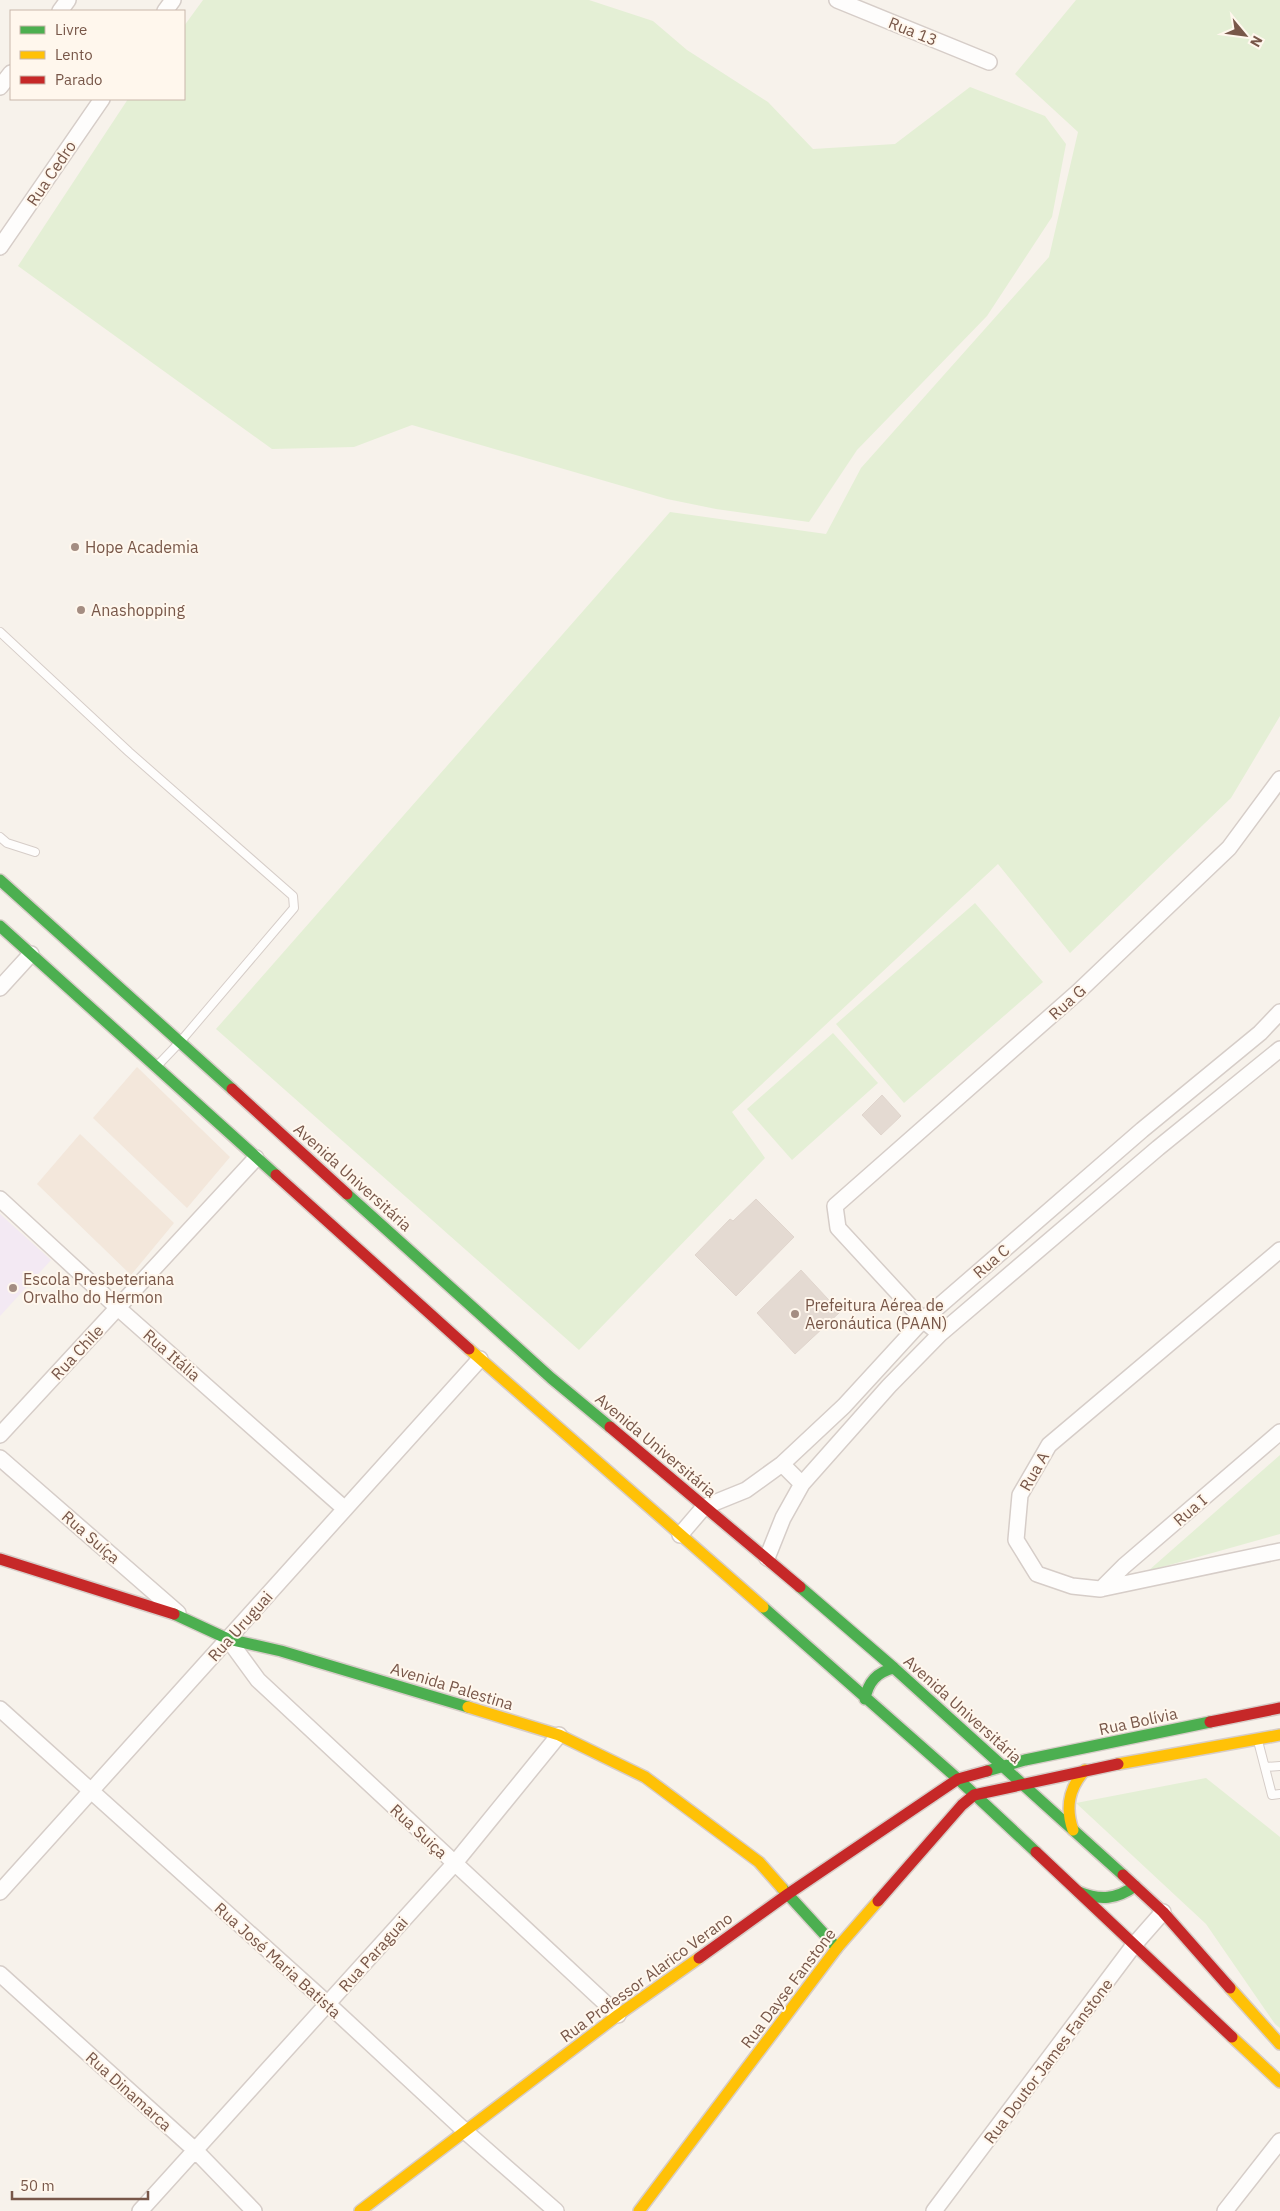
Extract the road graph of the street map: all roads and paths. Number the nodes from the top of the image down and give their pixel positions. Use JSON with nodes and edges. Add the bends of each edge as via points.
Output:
{"nodes":[{"id":1,"x":837,"y":0,"type":"edge"},
{"id":2,"x":988,"y":62,"type":"dead end"},
{"id":3,"x":10,"y":74,"type":"edge"},
{"id":4,"x":0,"y":87,"type":"edge"},
{"id":5,"x":101,"y":100,"type":"edge"},
{"id":6,"x":0,"y":247,"type":"edge"},
{"id":7,"x":0,"y":632,"type":"edge"},
{"id":8,"x":1280,"y":779,"type":"edge"},
{"id":9,"x":0,"y":837,"type":"edge"},
{"id":10,"x":35,"y":852,"type":"dead end"},
{"id":11,"x":0,"y":880,"type":"edge"},
{"id":12,"x":0,"y":926,"type":"edge"},
{"id":13,"x":31,"y":954,"type":"junction"},
{"id":14,"x":0,"y":988,"type":"edge"},
{"id":15,"x":1280,"y":1012,"type":"edge"},
{"id":16,"x":180,"y":1042,"type":"junction"},
{"id":17,"x":1280,"y":1049,"type":"edge"},
{"id":18,"x":156,"y":1068,"type":"junction"},
{"id":19,"x":1142,"y":1130,"type":"junction"},
{"id":20,"x":1158,"y":1148,"type":"junction"},
{"id":21,"x":256,"y":1158,"type":"junction"},
{"id":22,"x":0,"y":1199,"type":"edge"},
{"id":23,"x":1280,"y":1250,"type":"edge"},
{"id":24,"x":118,"y":1308,"type":"junction"},
{"id":25,"x":923,"y":1320,"type":"junction"},
{"id":26,"x":940,"y":1334,"type":"junction"},
{"id":27,"x":480,"y":1359,"type":"junction"},
{"id":28,"x":875,"y":1373,"type":"junction"},
{"id":29,"x":889,"y":1386,"type":"junction"},
{"id":30,"x":844,"y":1406,"type":"junction"},
{"id":31,"x":858,"y":1421,"type":"junction"},
{"id":32,"x":1280,"y":1432,"type":"edge"},
{"id":33,"x":0,"y":1435,"type":"edge"},
{"id":34,"x":0,"y":1458,"type":"edge"},
{"id":35,"x":782,"y":1464,"type":"junction"},
{"id":36,"x":802,"y":1484,"type":"junction"},
{"id":37,"x":704,"y":1507,"type":"junction"},
{"id":38,"x":345,"y":1509,"type":"junction"},
{"id":39,"x":680,"y":1535,"type":"junction"},
{"id":40,"x":1280,"y":1552,"type":"edge"},
{"id":41,"x":767,"y":1558,"type":"junction"},
{"id":42,"x":0,"y":1559,"type":"edge"},
{"id":43,"x":1100,"y":1589,"type":"junction"},
{"id":44,"x":182,"y":1616,"type":"junction"},
{"id":45,"x":228,"y":1639,"type":"junction"},
{"id":46,"x":894,"y":1668,"type":"junction"},
{"id":47,"x":865,"y":1700,"type":"junction"},
{"id":48,"x":1280,"y":1708,"type":"edge"},
{"id":49,"x":0,"y":1709,"type":"edge"},
{"id":50,"x":1280,"y":1734,"type":"edge"},
{"id":51,"x":559,"y":1735,"type":"junction"},
{"id":52,"x":1258,"y":1739,"type":"junction"},
{"id":53,"x":1002,"y":1766,"type":"junction"},
{"id":54,"x":1280,"y":1766,"type":"edge"},
{"id":55,"x":1265,"y":1767,"type":"junction"},
{"id":56,"x":1085,"y":1770,"type":"junction"},
{"id":57,"x":958,"y":1779,"type":"junction"},
{"id":58,"x":1021,"y":1783,"type":"junction"},
{"id":59,"x":91,"y":1791,"type":"junction"},
{"id":60,"x":1280,"y":1794,"type":"edge"},
{"id":61,"x":974,"y":1795,"type":"junction"},
{"id":62,"x":1073,"y":1830,"type":"junction"},
{"id":63,"x":454,"y":1864,"type":"junction"},
{"id":64,"x":1135,"y":1886,"type":"junction"},
{"id":65,"x":0,"y":1892,"type":"edge"},
{"id":66,"x":1079,"y":1892,"type":"junction"},
{"id":67,"x":788,"y":1894,"type":"junction"},
{"id":68,"x":1163,"y":1912,"type":"junction"},
{"id":69,"x":1134,"y":1946,"type":"junction"},
{"id":70,"x":837,"y":1948,"type":"junction"},
{"id":71,"x":0,"y":1974,"type":"edge"},
{"id":72,"x":328,"y":2004,"type":"junction"},
{"id":73,"x":618,"y":2015,"type":"junction"},
{"id":74,"x":1280,"y":2044,"type":"edge"},
{"id":75,"x":1280,"y":2082,"type":"edge"},
{"id":76,"x":466,"y":2132,"type":"junction"},
{"id":77,"x":1280,"y":2140,"type":"edge"},
{"id":78,"x":195,"y":2150,"type":"junction"},
{"id":79,"x":140,"y":2211,"type":"edge"},
{"id":80,"x":254,"y":2211,"type":"edge"},
{"id":81,"x":360,"y":2211,"type":"edge"},
{"id":82,"x":556,"y":2211,"type":"edge"},
{"id":83,"x":639,"y":2211,"type":"edge"},
{"id":84,"x":934,"y":2211,"type":"edge"},
{"id":85,"x":1226,"y":2211,"type":"edge"}],
"edges":[{"from":1,"to":2,"type":"street","name":"Rua 13"},
{"from":3,"to":4,"type":"street"},
{"from":5,"to":6,"type":"street","name":"Rua Cedro"},
{"from":7,"to":16,"type":"lane","via":[[129,752],[293,896],[294,908]]},
{"from":8,"to":25,"type":"street","name":"Rua G","via":[[1222,855],[1078,992],[835,1206],[838,1228]]},
{"from":9,"to":10,"type":"lane","via":[[7,843]]},
{"from":11,"to":16,"type":"main road","name":"Avenida Universitária"},
{"from":12,"to":13,"type":"main road"},
{"from":13,"to":14,"type":"street"},
{"from":13,"to":18,"type":"main road"},
{"from":15,"to":19,"type":"street","name":"Rua C","via":[[1260,1033]]},
{"from":16,"to":18,"type":"lane"},
{"from":16,"to":37,"type":"main road","name":"Avenida Universitária","via":[[653,1470]]},
{"from":17,"to":20,"type":"street","name":"Rua C"},
{"from":18,"to":21,"type":"main road"},
{"from":19,"to":20,"type":"street"},
{"from":19,"to":25,"type":"street","name":"Rua C"},
{"from":20,"to":26,"type":"street","name":"Rua C"},
{"from":21,"to":24,"type":"street","name":"Rua Chile"},
{"from":21,"to":27,"type":"main road"},
{"from":22,"to":24,"type":"street","name":"Rua Itália"},
{"from":23,"to":43,"type":"street","name":"Rua A","via":[[1049,1445],[1020,1495],[1016,1540],[1036,1574],[1072,1586]]},
{"from":24,"to":33,"type":"street","name":"Rua Chile"},
{"from":24,"to":38,"type":"street","name":"Rua Itália"},
{"from":25,"to":26,"type":"street"},
{"from":25,"to":28,"type":"street","name":"Rua C"},
{"from":26,"to":29,"type":"street","name":"Rua C"},
{"from":27,"to":38,"type":"street","name":"Rua Uruguai"},
{"from":27,"to":39,"type":"main road","via":[[635,1490]]},
{"from":28,"to":29,"type":"street"},
{"from":28,"to":30,"type":"street","name":"Rua C"},
{"from":29,"to":31,"type":"street","name":"Rua C"},
{"from":30,"to":31,"type":"street"},
{"from":30,"to":35,"type":"street","name":"Rua C"},
{"from":31,"to":36,"type":"street","name":"Rua C"},
{"from":32,"to":43,"type":"street","name":"Rua I"},
{"from":34,"to":44,"type":"street","name":"Rua Suíça"},
{"from":35,"to":36,"type":"street"},
{"from":35,"to":37,"type":"street","name":"Rua C","via":[[746,1490]]},
{"from":36,"to":41,"type":"street","name":"Rua C","via":[[783,1518]]},
{"from":37,"to":39,"type":"street"},
{"from":37,"to":41,"type":"main road","name":"Avenida Universitária"},
{"from":38,"to":45,"type":"street","name":"Rua Uruguai"},
{"from":39,"to":47,"type":"main road"},
{"from":40,"to":43,"type":"street","name":"Rua A"},
{"from":41,"to":46,"type":"main road","name":"Avenida Universitária"},
{"from":42,"to":44,"type":"main road","name":"Avenida Palestina"},
{"from":44,"to":45,"type":"main road","name":"Avenida Palestina"},
{"from":45,"to":51,"type":"main road","name":"Avenida Palestina","via":[[281,1651]]},
{"from":45,"to":59,"type":"street","name":"Rua Uruguai"},
{"from":45,"to":63,"type":"street","name":"Rua Suiça","via":[[258,1680]]},
{"from":46,"to":47,"type":"main road","via":[[874,1677]]},
{"from":46,"to":53,"type":"main road","name":"Avenida Universitária"},
{"from":47,"to":57,"type":"main road"},
{"from":48,"to":53,"type":"main road","name":"Rua Bolívia"},
{"from":49,"to":59,"type":"street","name":"Rua José Maria Batista"},
{"from":50,"to":52,"type":"main road"},
{"from":51,"to":63,"type":"street","name":"Rua Paraguai"},
{"from":51,"to":67,"type":"main road","name":"Avenida Palestina","via":[[646,1776],[759,1862]]},
{"from":52,"to":55,"type":"lane"},
{"from":52,"to":56,"type":"main road"},
{"from":53,"to":57,"type":"main road","name":"Rua Bolívia"},
{"from":53,"to":58,"type":"main road","name":"Avenida Universitária"},
{"from":54,"to":55,"type":"lane"},
{"from":55,"to":60,"type":"lane","via":[[1272,1795]]},
{"from":56,"to":58,"type":"main road"},
{"from":56,"to":62,"type":"main road","via":[[1069,1796],[1068,1813]]},
{"from":57,"to":61,"type":"main road"},
{"from":57,"to":67,"type":"main road","name":"Rua Professor Alarico Verano"},
{"from":58,"to":61,"type":"main road"},
{"from":58,"to":62,"type":"main road","name":"Avenida Universitária"},
{"from":59,"to":65,"type":"street","name":"Rua Uruguai"},
{"from":59,"to":72,"type":"street","name":"Rua José Maria Batista"},
{"from":61,"to":66,"type":"main road"},
{"from":61,"to":70,"type":"main road","name":"Rua Dayse Fanstone"},
{"from":62,"to":64,"type":"main road","name":"Avenida Universitária"},
{"from":63,"to":72,"type":"street","name":"Rua Paraguai"},
{"from":63,"to":73,"type":"street","name":"Rua Suiça"},
{"from":64,"to":66,"type":"main road","via":[[1108,1899]]},
{"from":64,"to":68,"type":"main road","name":"Avenida Universitária"},
{"from":66,"to":69,"type":"main road"},
{"from":67,"to":70,"type":"main road","name":"Avenida Palestina"},
{"from":67,"to":73,"type":"main road","name":"Rua Professor Alarico Verano"},
{"from":68,"to":69,"type":"street","name":"Rua Doutor James Fanstone"},
{"from":68,"to":74,"type":"main road","name":"Avenida Universitária"},
{"from":69,"to":75,"type":"main road"},
{"from":69,"to":84,"type":"street","name":"Rua Doutor James Fanstone"},
{"from":70,"to":83,"type":"main road","name":"Rua Dayse Fanstone"},
{"from":71,"to":78,"type":"street","name":"Rua Dinamarca"},
{"from":72,"to":76,"type":"street","name":"Rua José Maria Batista"},
{"from":72,"to":78,"type":"street","name":"Rua Paraguai"},
{"from":73,"to":76,"type":"main road","name":"Rua Professor Alarico Verano"},
{"from":76,"to":81,"type":"main road","name":"Rua Professor Alarico Verano"},
{"from":76,"to":82,"type":"street","name":"Rua José Maria Batista"},
{"from":77,"to":85,"type":"street"},
{"from":78,"to":79,"type":"street","name":"Rua Paraguai"},
{"from":78,"to":80,"type":"street","name":"Rua Dinamarca"}]}
